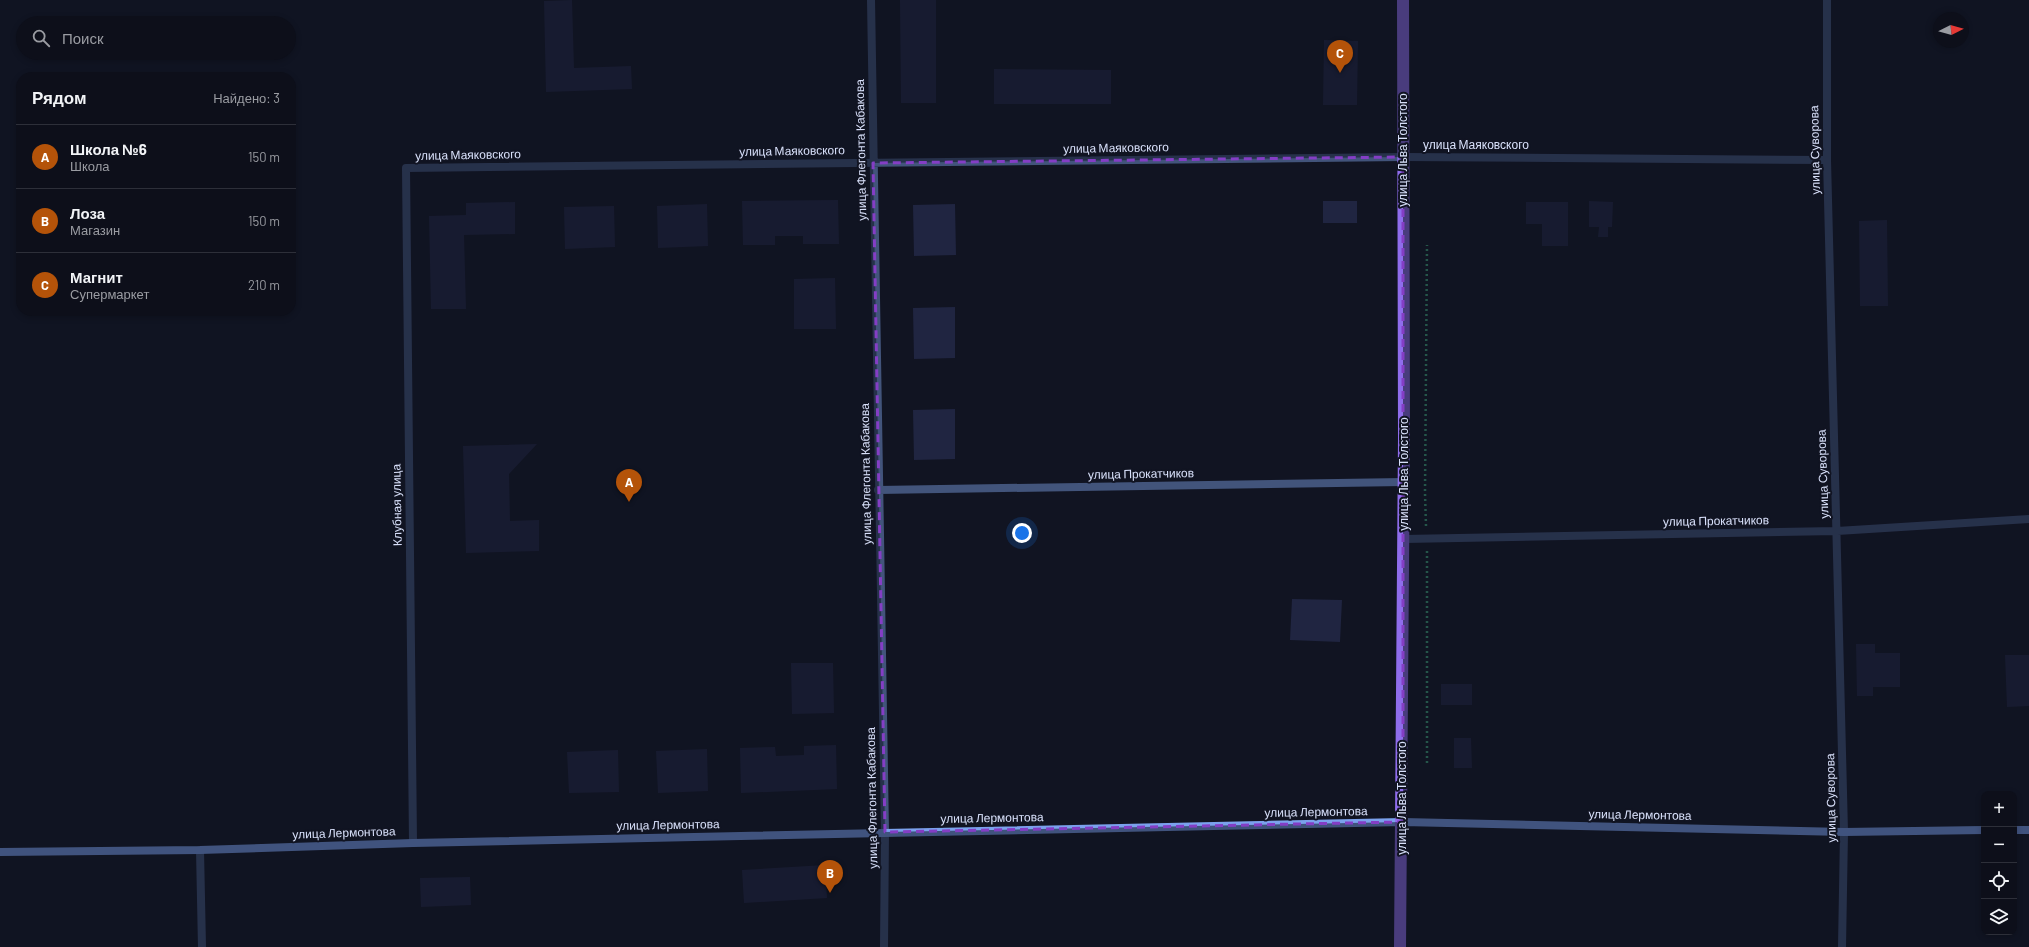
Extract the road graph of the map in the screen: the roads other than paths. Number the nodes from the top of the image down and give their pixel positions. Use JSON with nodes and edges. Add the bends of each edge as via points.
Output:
{"nodes":[{"id":1,"x":871,"y":0,"type":"edge"},
{"id":2,"x":1403,"y":0,"type":"edge"},
{"id":3,"x":1827,"y":0,"type":"edge"},
{"id":4,"x":1403,"y":157,"type":"junction"},
{"id":5,"x":1827,"y":160,"type":"junction"},
{"id":6,"x":873,"y":163,"type":"junction"},
{"id":7,"x":406,"y":168,"type":"joint"},
{"id":8,"x":1404,"y":482,"type":"junction"},
{"id":9,"x":878,"y":490,"type":"junction"},
{"id":10,"x":2029,"y":520,"type":"edge"},
{"id":11,"x":1837,"y":531,"type":"junction"},
{"id":12,"x":1404,"y":539,"type":"junction"},
{"id":13,"x":1403,"y":822,"type":"junction"},
{"id":14,"x":1981,"y":830,"type":"edge"},
{"id":15,"x":2017,"y":830,"type":"edge"},
{"id":16,"x":2029,"y":830,"type":"edge"},
{"id":17,"x":885,"y":832,"type":"junction"},
{"id":18,"x":1844,"y":832,"type":"junction"},
{"id":19,"x":413,"y":843,"type":"junction"},
{"id":20,"x":200,"y":850,"type":"junction"},
{"id":21,"x":0,"y":852,"type":"edge"},
{"id":22,"x":202,"y":947,"type":"edge"},
{"id":23,"x":884,"y":947,"type":"edge"},
{"id":24,"x":1400,"y":947,"type":"edge"},
{"id":25,"x":1842,"y":947,"type":"edge"}],
"edges":[{"from":1,"to":6,"type":"street","name":"улица Флегонта Кабакова"},
{"from":2,"to":4,"type":"main road","name":"улица Льва Толстого"},
{"from":3,"to":5,"type":"street","name":"улица Суворова"},
{"from":4,"to":5,"type":"street","name":"улица Маяковского"},
{"from":4,"to":6,"type":"street","name":"улица Маяковского"},
{"from":4,"to":8,"type":"main road","name":"улица Льва Толстого"},
{"from":5,"to":11,"type":"street","name":"улица Суворова"},
{"from":6,"to":7,"type":"street","name":"улица Маяковского"},
{"from":6,"to":9,"type":"street","name":"улица Флегонта Кабакова"},
{"from":7,"to":19,"type":"street","name":"Клубная улица"},
{"from":8,"to":9,"type":"street","name":"улица Прокатчиков"},
{"from":8,"to":12,"type":"main road","name":"улица Льва Толстого"},
{"from":9,"to":17,"type":"street","name":"улица Флегонта Кабакова"},
{"from":10,"to":11,"type":"street","name":"улица Прокатчиков"},
{"from":11,"to":12,"type":"street","name":"улица Прокатчиков"},
{"from":11,"to":18,"type":"street","name":"улица Суворова"},
{"from":12,"to":13,"type":"main road","name":"улица Льва Толстого"},
{"from":13,"to":17,"type":"street","name":"улица Лермонтова"},
{"from":13,"to":18,"type":"street","name":"улица Лермонтова"},
{"from":13,"to":24,"type":"main road","name":"улица Льва Толстого"},
{"from":14,"to":18,"type":"street","name":"улица Лермонтова"},
{"from":15,"to":16,"type":"street"},
{"from":17,"to":19,"type":"street","name":"улица Лермонтова"},
{"from":17,"to":23,"type":"street","name":"улица Флегонта Кабакова"},
{"from":18,"to":25,"type":"street","name":"улица Суворова"},
{"from":19,"to":20,"type":"street","name":"улица Лермонтова"},
{"from":20,"to":21,"type":"street","name":"улица Лермонтова"},
{"from":20,"to":22,"type":"street"}]}
